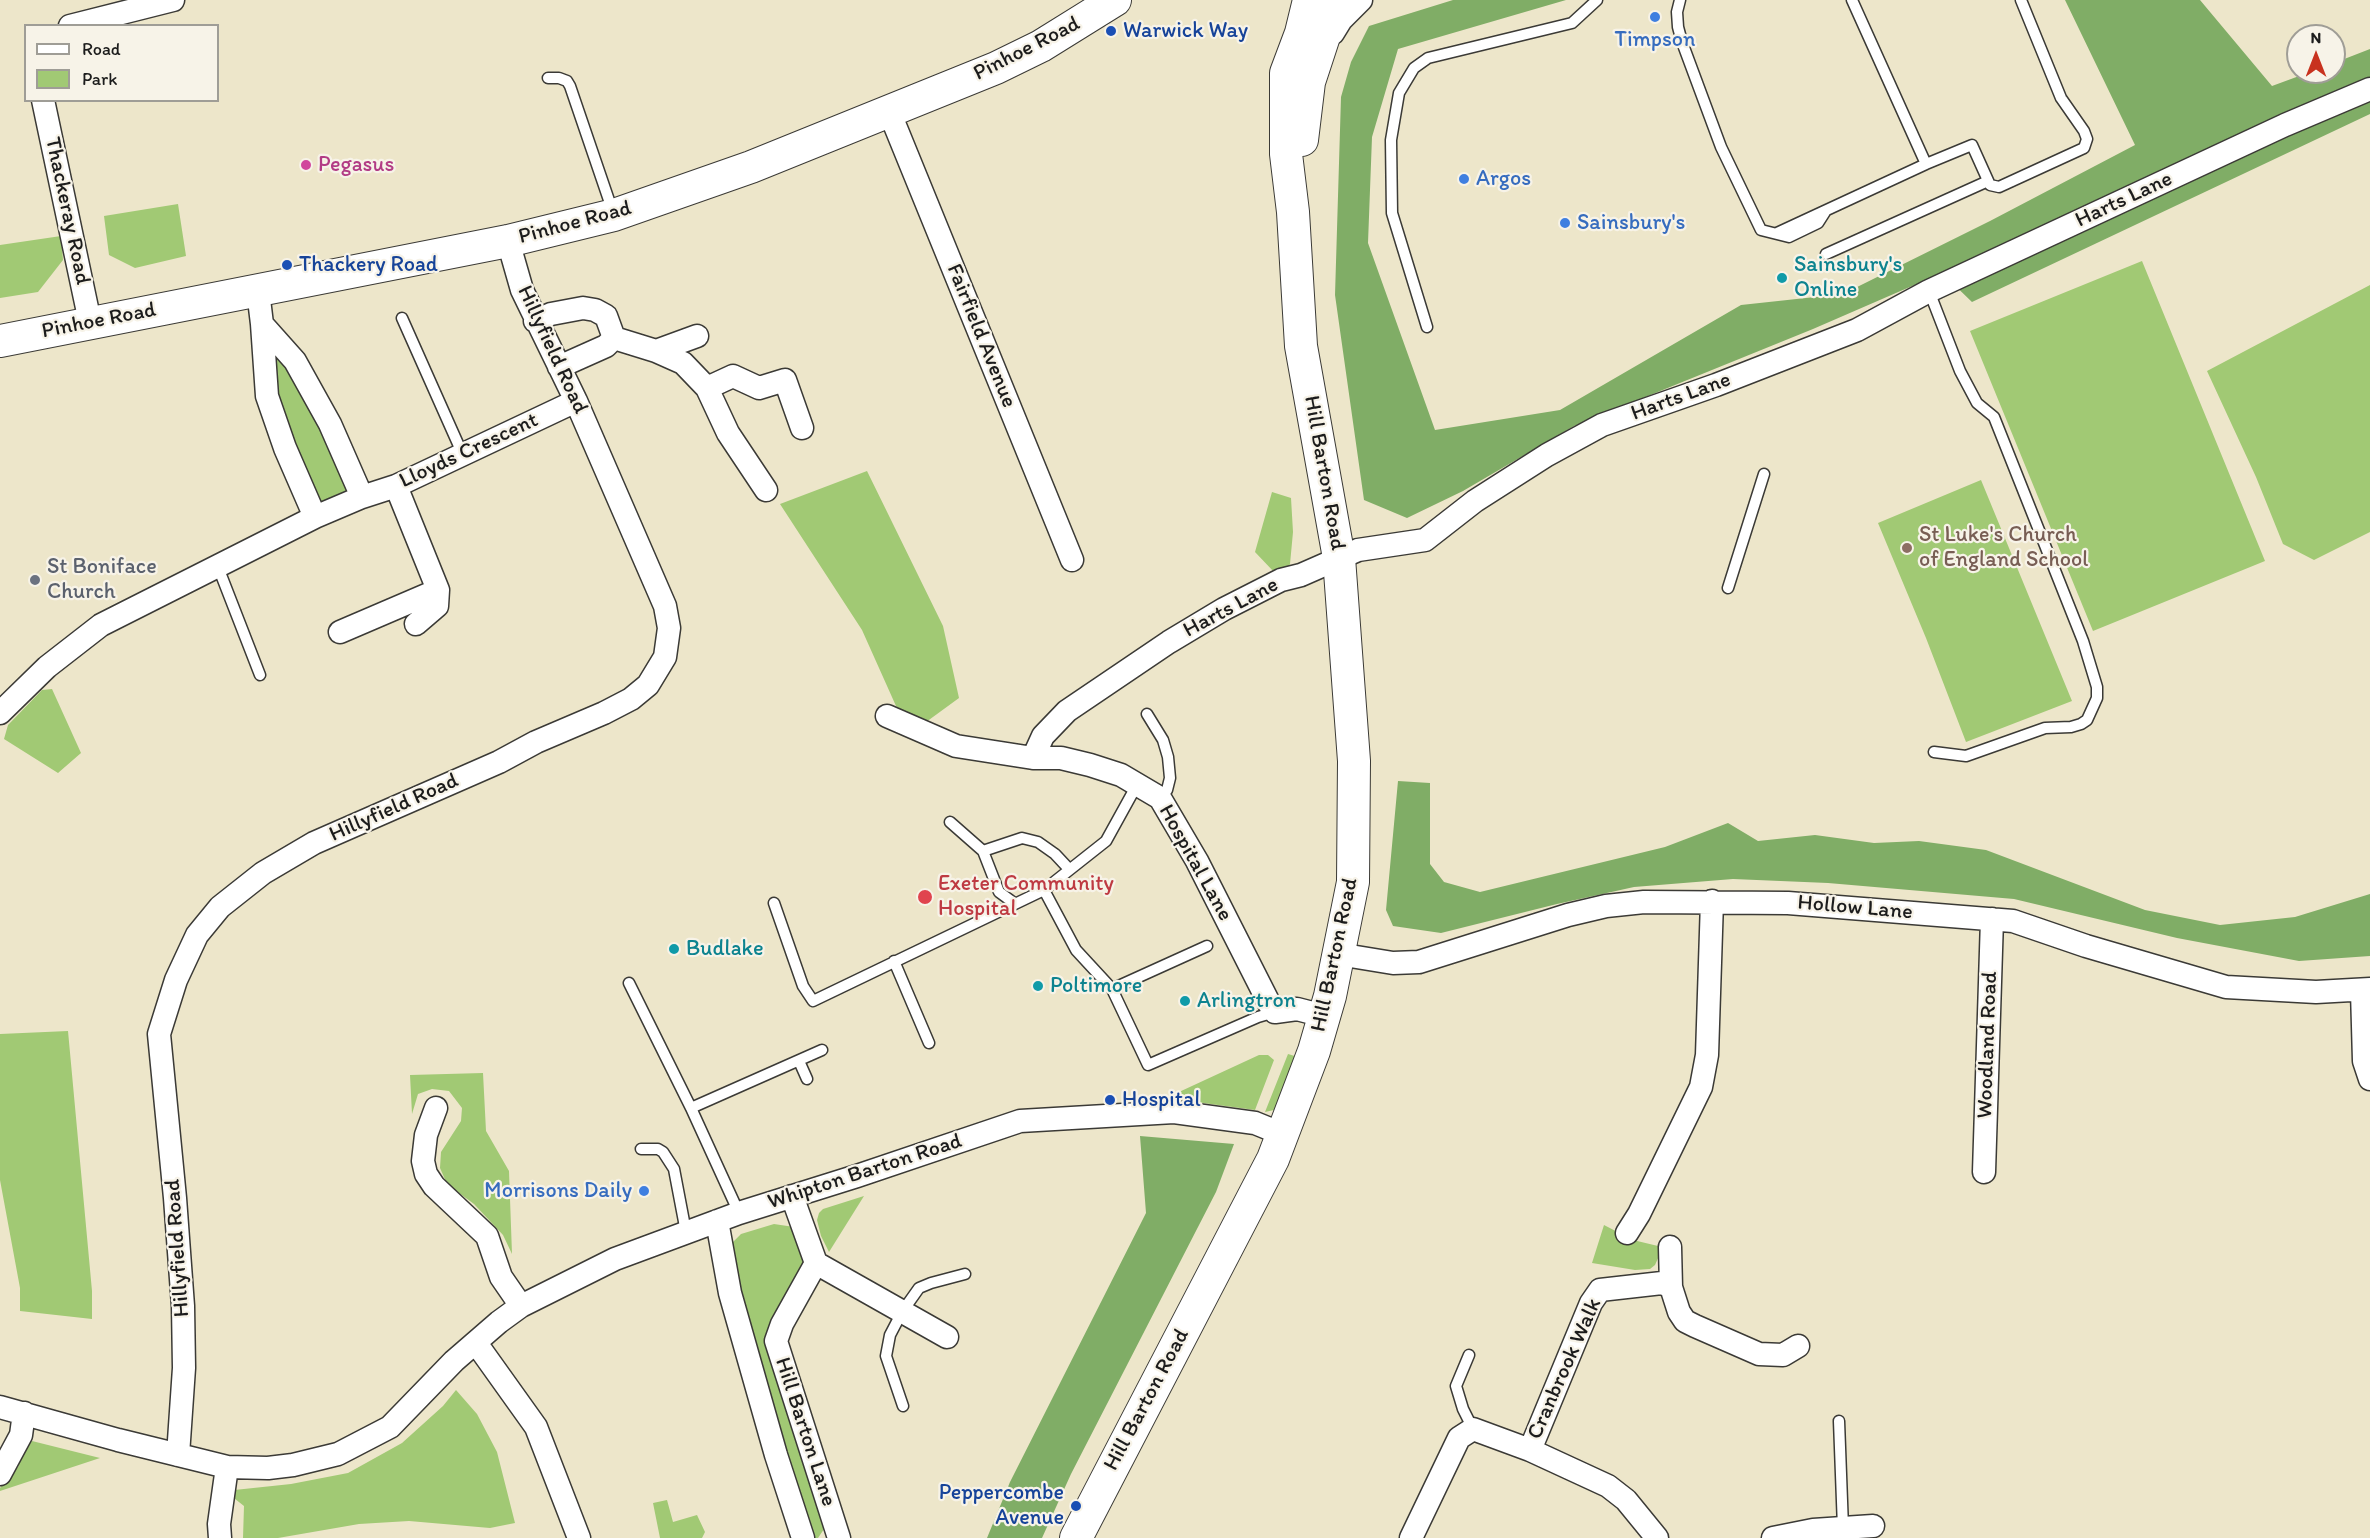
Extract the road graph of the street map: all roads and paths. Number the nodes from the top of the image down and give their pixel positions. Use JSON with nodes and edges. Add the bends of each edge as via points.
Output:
{"nodes":[{"id":1,"x":173,"y":0,"type":"edge"},
{"id":2,"x":1115,"y":0,"type":"edge"},
{"id":3,"x":1287,"y":0,"type":"edge"},
{"id":4,"x":1310,"y":0,"type":"edge"},
{"id":5,"x":1338,"y":0,"type":"edge"},
{"id":6,"x":1361,"y":0,"type":"edge"},
{"id":7,"x":1597,"y":0,"type":"edge"},
{"id":8,"x":1680,"y":0,"type":"edge"},
{"id":9,"x":1852,"y":0,"type":"edge"},
{"id":10,"x":2021,"y":0,"type":"edge"},
{"id":11,"x":78,"y":24,"type":"edge"},
{"id":12,"x":1316,"y":59,"type":"junction"},
{"id":13,"x":1286,"y":73,"type":"junction"},
{"id":14,"x":548,"y":78,"type":"dead end"},
{"id":15,"x":2370,"y":89,"type":"edge"},
{"id":16,"x":43,"y":102,"type":"edge"},
{"id":17,"x":889,"y":111,"type":"junction"},
{"id":18,"x":1926,"y":164,"type":"junction"},
{"id":19,"x":1988,"y":181,"type":"junction"},
{"id":20,"x":1293,"y":212,"type":"junction"},
{"id":21,"x":614,"y":215,"type":"junction"},
{"id":22,"x":508,"y":241,"type":"junction"},
{"id":23,"x":1826,"y":254,"type":"dead end"},
{"id":24,"x":258,"y":291,"type":"junction"},
{"id":25,"x":1929,"y":291,"type":"junction"},
{"id":26,"x":402,"y":318,"type":"dead end"},
{"id":27,"x":535,"y":321,"type":"junction"},
{"id":28,"x":90,"y":322,"type":"junction"},
{"id":29,"x":262,"y":324,"type":"junction"},
{"id":30,"x":1427,"y":327,"type":"dead end"},
{"id":31,"x":697,"y":336,"type":"dead end"},
{"id":32,"x":614,"y":338,"type":"junction"},
{"id":33,"x":0,"y":341,"type":"edge"},
{"id":34,"x":656,"y":351,"type":"junction"},
{"id":35,"x":559,"y":367,"type":"junction"},
{"id":36,"x":708,"y":388,"type":"junction"},
{"id":37,"x":576,"y":401,"type":"junction"},
{"id":38,"x":802,"y":428,"type":"dead end"},
{"id":39,"x":464,"y":456,"type":"junction"},
{"id":40,"x":1764,"y":474,"type":"dead end"},
{"id":41,"x":396,"y":486,"type":"junction"},
{"id":42,"x":766,"y":490,"type":"dead end"},
{"id":43,"x":362,"y":497,"type":"junction"},
{"id":44,"x":315,"y":517,"type":"junction"},
{"id":45,"x":1339,"y":558,"type":"junction"},
{"id":46,"x":1072,"y":561,"type":"dead end"},
{"id":47,"x":218,"y":567,"type":"junction"},
{"id":48,"x":1728,"y":588,"type":"dead end"},
{"id":49,"x":438,"y":590,"type":"junction"},
{"id":50,"x":416,"y":624,"type":"dead end"},
{"id":51,"x":340,"y":632,"type":"dead end"},
{"id":52,"x":260,"y":675,"type":"dead end"},
{"id":53,"x":8,"y":689,"type":"edge"},
{"id":54,"x":0,"y":713,"type":"edge"},
{"id":55,"x":1147,"y":714,"type":"dead end"},
{"id":56,"x":887,"y":716,"type":"dead end"},
{"id":57,"x":1934,"y":752,"type":"dead end"},
{"id":58,"x":1033,"y":758,"type":"junction"},
{"id":59,"x":1137,"y":783,"type":"junction"},
{"id":60,"x":1160,"y":798,"type":"junction"},
{"id":61,"x":950,"y":822,"type":"dead end"},
{"id":62,"x":983,"y":851,"type":"junction"},
{"id":63,"x":1069,"y":869,"type":"junction"},
{"id":64,"x":1044,"y":890,"type":"junction"},
{"id":65,"x":1712,"y":901,"type":"junction"},
{"id":66,"x":774,"y":903,"type":"dead end"},
{"id":67,"x":1014,"y":903,"type":"junction"},
{"id":68,"x":1992,"y":918,"type":"junction"},
{"id":69,"x":1208,"y":946,"type":"dead end"},
{"id":70,"x":1338,"y":954,"type":"junction"},
{"id":71,"x":894,"y":961,"type":"junction"},
{"id":72,"x":629,"y":983,"type":"dead end"},
{"id":73,"x":1112,"y":988,"type":"junction"},
{"id":74,"x":2366,"y":990,"type":"edge"},
{"id":75,"x":1275,"y":1011,"type":"junction"},
{"id":76,"x":1324,"y":1016,"type":"junction"},
{"id":77,"x":929,"y":1043,"type":"dead end"},
{"id":78,"x":822,"y":1050,"type":"dead end"},
{"id":79,"x":799,"y":1061,"type":"junction"},
{"id":80,"x":807,"y":1079,"type":"dead end"},
{"id":81,"x":2370,"y":1079,"type":"edge"},
{"id":82,"x":436,"y":1108,"type":"dead end"},
{"id":83,"x":691,"y":1108,"type":"junction"},
{"id":84,"x":1282,"y":1134,"type":"junction"},
{"id":85,"x":641,"y":1149,"type":"dead end"},
{"id":86,"x":1984,"y":1172,"type":"dead end"},
{"id":87,"x":792,"y":1196,"type":"junction"},
{"id":88,"x":739,"y":1213,"type":"junction"},
{"id":89,"x":717,"y":1221,"type":"junction"},
{"id":90,"x":686,"y":1232,"type":"junction"},
{"id":91,"x":1627,"y":1233,"type":"dead end"},
{"id":92,"x":1670,"y":1247,"type":"dead end"},
{"id":93,"x":816,"y":1263,"type":"junction"},
{"id":94,"x":965,"y":1274,"type":"dead end"},
{"id":95,"x":1671,"y":1287,"type":"junction"},
{"id":96,"x":521,"y":1306,"type":"junction"},
{"id":97,"x":902,"y":1312,"type":"junction"},
{"id":98,"x":946,"y":1337,"type":"dead end"},
{"id":99,"x":476,"y":1342,"type":"junction"},
{"id":100,"x":1798,"y":1346,"type":"dead end"},
{"id":101,"x":1469,"y":1355,"type":"dead end"},
{"id":102,"x":903,"y":1406,"type":"dead end"},
{"id":103,"x":0,"y":1407,"type":"edge"},
{"id":104,"x":24,"y":1413,"type":"junction"},
{"id":105,"x":1839,"y":1421,"type":"dead end"},
{"id":106,"x":1473,"y":1429,"type":"junction"},
{"id":107,"x":1530,"y":1450,"type":"junction"},
{"id":108,"x":178,"y":1455,"type":"junction"},
{"id":109,"x":227,"y":1467,"type":"junction"},
{"id":110,"x":0,"y":1474,"type":"edge"},
{"id":111,"x":1873,"y":1526,"type":"dead end"},
{"id":112,"x":575,"y":1528,"type":"edge"},
{"id":113,"x":1835,"y":1531,"type":"edge"},
{"id":114,"x":220,"y":1538,"type":"edge"},
{"id":115,"x":802,"y":1538,"type":"edge"},
{"id":116,"x":838,"y":1538,"type":"edge"},
{"id":117,"x":1076,"y":1538,"type":"edge"},
{"id":118,"x":1411,"y":1538,"type":"edge"},
{"id":119,"x":1657,"y":1538,"type":"edge"},
{"id":120,"x":1773,"y":1538,"type":"edge"}],
"edges":[{"from":1,"to":11,"type":"street"},
{"from":2,"to":17,"type":"main road","name":"Pinhoe Road","via":[[1041,46]]},
{"from":3,"to":13,"type":"main road","via":[[1282,34]]},
{"from":4,"to":13,"type":"main road","name":"Hill Barton Road"},
{"from":5,"to":12,"type":"main road","name":"Hill Barton Road"},
{"from":6,"to":12,"type":"street","via":[[1341,20]]},
{"from":7,"to":30,"type":"lane","via":[[1572,23],[1428,58],[1414,68],[1399,93],[1391,140],[1392,213]]},
{"from":8,"to":18,"type":"lane","via":[[1678,27],[1721,147],[1761,230],[1778,233]]},
{"from":9,"to":18,"type":"lane"},
{"from":10,"to":19,"type":"lane","via":[[2061,98],[2087,139],[2084,148],[1999,187]]},
{"from":12,"to":20,"type":"main road","name":"Hill Barton Road","via":[[1309,82]]},
{"from":13,"to":20,"type":"main road","name":"Hill Barton Road","via":[[1286,154]]},
{"from":14,"to":21,"type":"lane","via":[[559,78],[570,86]]},
{"from":15,"to":25,"type":"street","name":"Harts Lane"},
{"from":16,"to":28,"type":"street","name":"Thackeray Road"},
{"from":17,"to":21,"type":"main road","name":"Pinhoe Road","via":[[751,167]]},
{"from":17,"to":46,"type":"street","name":"Fairfield Avenue"},
{"from":18,"to":19,"type":"lane","via":[[1972,145]]},
{"from":19,"to":23,"type":"lane"},
{"from":20,"to":45,"type":"main road","name":"Hill Barton Road","via":[[1301,346]]},
{"from":21,"to":22,"type":"main road","name":"Pinhoe Road"},
{"from":22,"to":24,"type":"main road","name":"Pinhoe Road"},
{"from":22,"to":27,"type":"street","name":"Hillyfield Road"},
{"from":24,"to":28,"type":"main road","name":"Pinhoe Road"},
{"from":24,"to":29,"type":"street"},
{"from":25,"to":45,"type":"street","name":"Harts Lane","via":[[1857,330],[1602,425],[1475,501],[1425,540],[1369,547]]},
{"from":25,"to":57,"type":"lane","via":[[1965,379],[1977,402],[1994,417],[2083,641],[2097,687],[2097,698],[2087,720],[2081,724],[2016,736],[1966,756]]},
{"from":26,"to":39,"type":"lane"},
{"from":27,"to":32,"type":"street","via":[[551,314],[595,309],[606,316]]},
{"from":27,"to":35,"type":"street","name":"Hillyfield Road"},
{"from":28,"to":33,"type":"main road","name":"Pinhoe Road"},
{"from":29,"to":43,"type":"street","via":[[295,361],[330,424]]},
{"from":29,"to":44,"type":"street","via":[[267,396]]},
{"from":31,"to":34,"type":"street"},
{"from":32,"to":34,"type":"street"},
{"from":32,"to":35,"type":"street","via":[[606,346]]},
{"from":34,"to":36,"type":"street","via":[[683,363]]},
{"from":35,"to":37,"type":"street","name":"Hillyfield Road"},
{"from":36,"to":38,"type":"street","via":[[734,376],[759,388],[785,380]]},
{"from":36,"to":42,"type":"street","via":[[728,433]]},
{"from":37,"to":39,"type":"street","name":"Lloyds Crescent"},
{"from":37,"to":108,"type":"street","name":"Hillyfield Road","via":[[665,606],[669,628],[665,657],[648,685],[631,699],[314,843],[273,867],[220,907],[197,935],[176,980],[159,1034],[183,1306],[184,1368]]},
{"from":39,"to":41,"type":"street","name":"Lloyds Crescent"},
{"from":40,"to":48,"type":"lane"},
{"from":41,"to":43,"type":"street","name":"Lloyds Crescent"},
{"from":41,"to":49,"type":"street"},
{"from":43,"to":44,"type":"street","name":"Lloyds Crescent"},
{"from":44,"to":47,"type":"street","name":"Lloyds Crescent"},
{"from":45,"to":58,"type":"street","name":"Harts Lane","via":[[1281,580],[1169,642],[1067,711],[1043,736]]},
{"from":45,"to":70,"type":"main road","name":"Hill Barton Road","via":[[1354,760],[1353,882]]},
{"from":47,"to":52,"type":"lane"},
{"from":47,"to":53,"type":"street","name":"Lloyds Crescent","via":[[101,625],[47,667]]},
{"from":49,"to":50,"type":"street","via":[[436,606]]},
{"from":49,"to":51,"type":"street"},
{"from":53,"to":54,"type":"street","name":"Lloyds Crescent"},
{"from":55,"to":60,"type":"lane","via":[[1168,757],[1170,778]]},
{"from":56,"to":58,"type":"street","name":"Hospital Lane","via":[[956,746]]},
{"from":58,"to":59,"type":"street","name":"Hospital Lane","via":[[1061,758],[1121,774]]},
{"from":59,"to":60,"type":"street","name":"Hospital Lane"},
{"from":59,"to":63,"type":"lane","via":[[1106,841]]},
{"from":60,"to":75,"type":"street","name":"Hospital Lane"},
{"from":61,"to":62,"type":"lane"},
{"from":62,"to":63,"type":"lane","via":[[1022,838],[1038,842]]},
{"from":62,"to":67,"type":"lane","via":[[999,892]]},
{"from":63,"to":64,"type":"lane"},
{"from":64,"to":67,"type":"lane"},
{"from":64,"to":73,"type":"lane","via":[[1076,950]]},
{"from":65,"to":68,"type":"street","name":"Hollow Lane"},
{"from":65,"to":70,"type":"street","name":"Hollow Lane","via":[[1606,906],[1419,962],[1393,963]]},
{"from":65,"to":91,"type":"street","via":[[1707,1055],[1701,1087]]},
{"from":66,"to":71,"type":"lane","via":[[803,986],[813,1001]]},
{"from":67,"to":71,"type":"lane"},
{"from":68,"to":74,"type":"street","name":"Hollow Lane","via":[[2034,926],[2086,946],[2226,987],[2316,992]]},
{"from":68,"to":86,"type":"street","name":"Woodland Road"},
{"from":69,"to":73,"type":"lane"},
{"from":70,"to":76,"type":"main road","name":"Hill Barton Road"},
{"from":71,"to":77,"type":"lane"},
{"from":72,"to":83,"type":"lane"},
{"from":73,"to":75,"type":"lane","via":[[1148,1065]]},
{"from":74,"to":81,"type":"street","via":[[2364,1061]]},
{"from":75,"to":76,"type":"street","via":[[1297,1009]]},
{"from":76,"to":84,"type":"main road","name":"Hill Barton Road"},
{"from":78,"to":79,"type":"lane"},
{"from":79,"to":80,"type":"lane"},
{"from":79,"to":83,"type":"lane"},
{"from":82,"to":96,"type":"street","via":[[426,1135],[426,1174],[487,1236],[501,1277]]},
{"from":83,"to":88,"type":"lane"},
{"from":84,"to":87,"type":"street","name":"Whipton Barton Road","via":[[1255,1123],[1174,1112],[1020,1121]]},
{"from":84,"to":117,"type":"main road","name":"Hill Barton Road","via":[[1273,1159]]},
{"from":85,"to":90,"type":"lane","via":[[663,1152],[674,1169]]},
{"from":87,"to":88,"type":"street","name":"Whipton Barton Road"},
{"from":87,"to":93,"type":"street"},
{"from":88,"to":89,"type":"street","name":"Whipton Barton Road"},
{"from":89,"to":90,"type":"street","name":"Whipton Barton Road"},
{"from":89,"to":115,"type":"street","name":"Hill Barton Lane","via":[[730,1293]]},
{"from":90,"to":96,"type":"street","name":"Whipton Barton Road","via":[[615,1258]]},
{"from":92,"to":95,"type":"street"},
{"from":93,"to":97,"type":"street"},
{"from":93,"to":116,"type":"street","name":"Hill Barton Lane","via":[[776,1341]]},
{"from":94,"to":97,"type":"lane","via":[[919,1288]]},
{"from":95,"to":100,"type":"street","via":[[1681,1316],[1695,1326],[1759,1354],[1783,1355]]},
{"from":95,"to":107,"type":"street","name":"Cranbrook Walk","via":[[1653,1283],[1600,1290]]},
{"from":96,"to":99,"type":"street","name":"Whipton Barton Road"},
{"from":97,"to":98,"type":"street"},
{"from":97,"to":102,"type":"lane","via":[[890,1335],[886,1356]]},
{"from":99,"to":109,"type":"street","name":"Whipton Barton Road","via":[[390,1427],[354,1447],[293,1465]]},
{"from":99,"to":112,"type":"street","via":[[536,1427]]},
{"from":101,"to":106,"type":"lane","via":[[1456,1386]]},
{"from":103,"to":104,"type":"street","name":"Whipton Barton Road"},
{"from":104,"to":108,"type":"street","name":"Whipton Barton Road"},
{"from":104,"to":110,"type":"street","via":[[21,1435]]},
{"from":105,"to":113,"type":"lane","via":[[1842,1461]]},
{"from":106,"to":107,"type":"street"},
{"from":106,"to":118,"type":"street","via":[[1459,1438]]},
{"from":107,"to":119,"type":"street","via":[[1608,1486],[1626,1500]]},
{"from":108,"to":109,"type":"street","name":"Whipton Barton Road"},
{"from":109,"to":114,"type":"street"},
{"from":111,"to":113,"type":"street"},
{"from":113,"to":120,"type":"street"}]}
